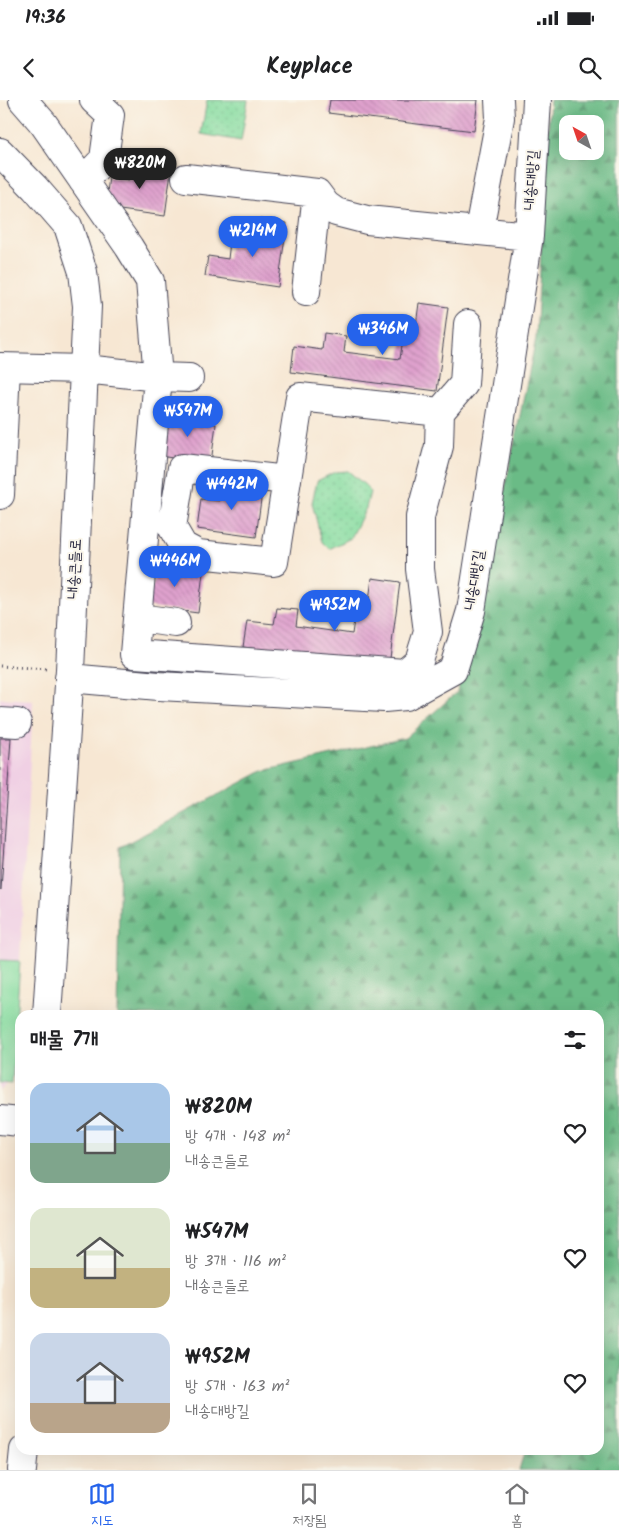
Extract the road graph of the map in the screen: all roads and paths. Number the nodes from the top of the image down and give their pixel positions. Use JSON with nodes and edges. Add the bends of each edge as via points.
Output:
{"nodes":[{"id":1,"x":23,"y":100,"type":"edge"},
{"id":2,"x":94,"y":100,"type":"edge"},
{"id":3,"x":499,"y":100,"type":"edge"},
{"id":4,"x":537,"y":100,"type":"edge"},
{"id":5,"x":0,"y":152,"type":"edge"},
{"id":6,"x":186,"y":178,"type":"dead end"},
{"id":7,"x":83,"y":181,"type":"junction"},
{"id":8,"x":317,"y":193,"type":"junction"},
{"id":9,"x":479,"y":230,"type":"junction"},
{"id":10,"x":528,"y":236,"type":"junction"},
{"id":11,"x":306,"y":292,"type":"dead end"},
{"id":12,"x":468,"y":324,"type":"dead end"},
{"id":13,"x":3,"y":367,"type":"edge"},
{"id":14,"x":85,"y":369,"type":"junction"},
{"id":15,"x":158,"y":377,"type":"junction"},
{"id":16,"x":189,"y":378,"type":"dead end"},
{"id":17,"x":440,"y":412,"type":"junction"},
{"id":18,"x":287,"y":480,"type":"junction"},
{"id":19,"x":0,"y":495,"type":"edge"},
{"id":20,"x":138,"y":618,"type":"junction"},
{"id":21,"x":176,"y":623,"type":"dead end"},
{"id":22,"x":0,"y":666,"type":"edge"},
{"id":23,"x":69,"y":674,"type":"junction"},
{"id":24,"x":47,"y":1010,"type":"edge"},
{"id":25,"x":0,"y":1120,"type":"edge"},
{"id":26,"x":15,"y":1122,"type":"edge"},
{"id":27,"x":24,"y":1455,"type":"edge"},
{"id":28,"x":22,"y":1470,"type":"edge"}],
"edges":[{"from":1,"to":7,"type":"street"},
{"from":2,"to":7,"type":"street","via":[[110,115],[104,159]]},
{"from":3,"to":9,"type":"street","via":[[500,118]]},
{"from":4,"to":10,"type":"street","name":"내송대방길"},
{"from":5,"to":14,"type":"street","name":"내송큰들로","via":[[68,226],[83,272],[88,306]]},
{"from":6,"to":8,"type":"street"},
{"from":7,"to":15,"type":"street","via":[[150,281]]},
{"from":8,"to":9,"type":"street","via":[[336,212],[366,220]]},
{"from":8,"to":11,"type":"street"},
{"from":9,"to":10,"type":"street"},
{"from":10,"to":23,"type":"street","name":"내송대방길","via":[[471,611],[453,670],[406,696],[384,698],[159,686]]},
{"from":12,"to":17,"type":"street","via":[[464,384]]},
{"from":13,"to":14,"type":"street"},
{"from":13,"to":19,"type":"street"},
{"from":14,"to":15,"type":"street"},
{"from":14,"to":23,"type":"street","name":"내송큰들로"},
{"from":15,"to":16,"type":"street"},
{"from":15,"to":20,"type":"street"},
{"from":17,"to":18,"type":"street","via":[[300,397]]},
{"from":17,"to":20,"type":"street","via":[[439,446],[420,517],[420,569],[428,632],[419,661],[405,672],[134,654]]},
{"from":18,"to":18,"type":"street","via":[[274,562],[198,554],[183,546],[172,527],[182,468]]},
{"from":20,"to":21,"type":"street"},
{"from":22,"to":23,"type":"path"},
{"from":23,"to":24,"type":"street","name":"내송큰들로"},
{"from":25,"to":26,"type":"street"},
{"from":27,"to":28,"type":"street"}]}
